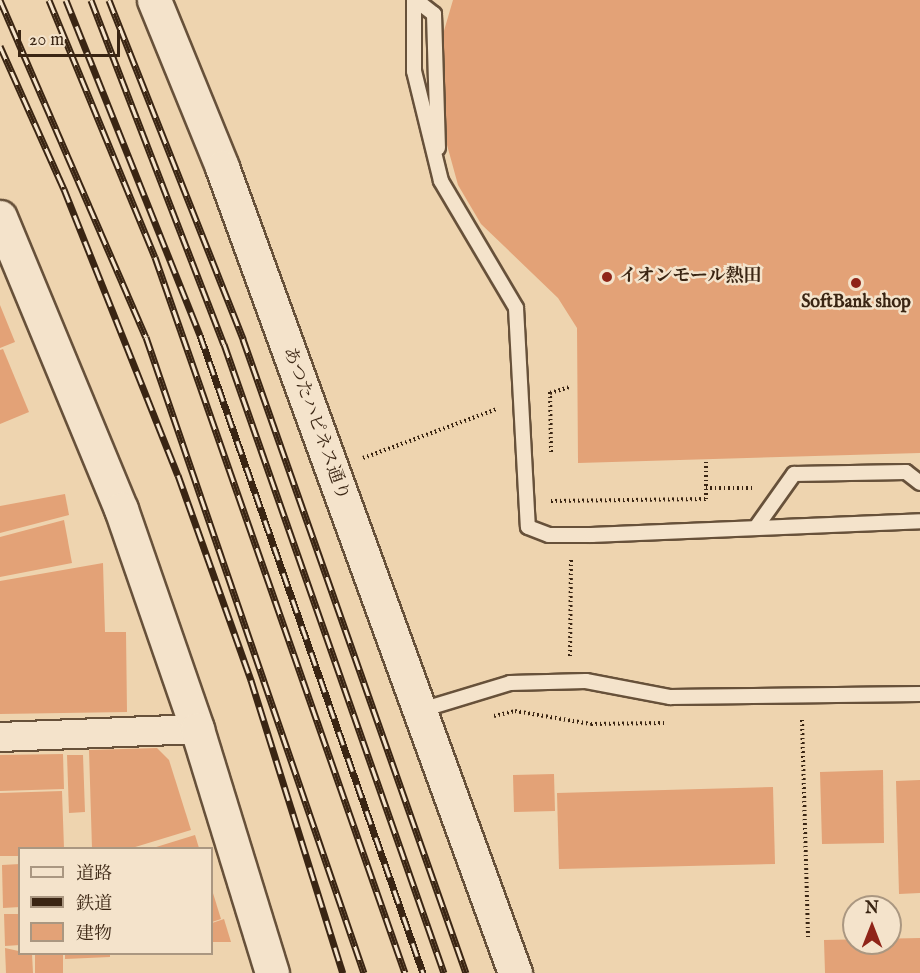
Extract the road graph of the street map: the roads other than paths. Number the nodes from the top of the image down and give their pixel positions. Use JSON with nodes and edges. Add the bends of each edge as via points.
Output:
{"nodes":[{"id":1,"x":154,"y":0,"type":"edge"},
{"id":2,"x":415,"y":0,"type":"edge"},
{"id":3,"x":441,"y":181,"type":"junction"},
{"id":4,"x":0,"y":217,"type":"edge"},
{"id":5,"x":920,"y":483,"type":"edge"},
{"id":6,"x":920,"y":521,"type":"edge"},
{"id":7,"x":757,"y":526,"type":"junction"},
{"id":8,"x":920,"y":694,"type":"edge"},
{"id":9,"x":418,"y":711,"type":"junction"},
{"id":10,"x":197,"y":729,"type":"junction"},
{"id":11,"x":0,"y":737,"type":"edge"},
{"id":12,"x":273,"y":973,"type":"edge"},
{"id":13,"x":515,"y":973,"type":"edge"}],
"edges":[{"from":1,"to":9,"type":"street","name":"あつたハピネス通り","via":[[222,167]]},
{"from":2,"to":3,"type":"lane","via":[[414,71]]},
{"from":2,"to":3,"type":"lane","via":[[434,14]]},
{"from":3,"to":7,"type":"lane","via":[[516,308],[528,527],[570,535]]},
{"from":4,"to":10,"type":"street","via":[[121,509]]},
{"from":5,"to":7,"type":"lane","via":[[906,472],[794,474]]},
{"from":6,"to":7,"type":"lane"},
{"from":8,"to":9,"type":"lane","via":[[670,697],[586,681],[510,682]]},
{"from":9,"to":13,"type":"street","name":"あつたハピネス通り"},
{"from":10,"to":11,"type":"street"},
{"from":10,"to":12,"type":"street"}]}
